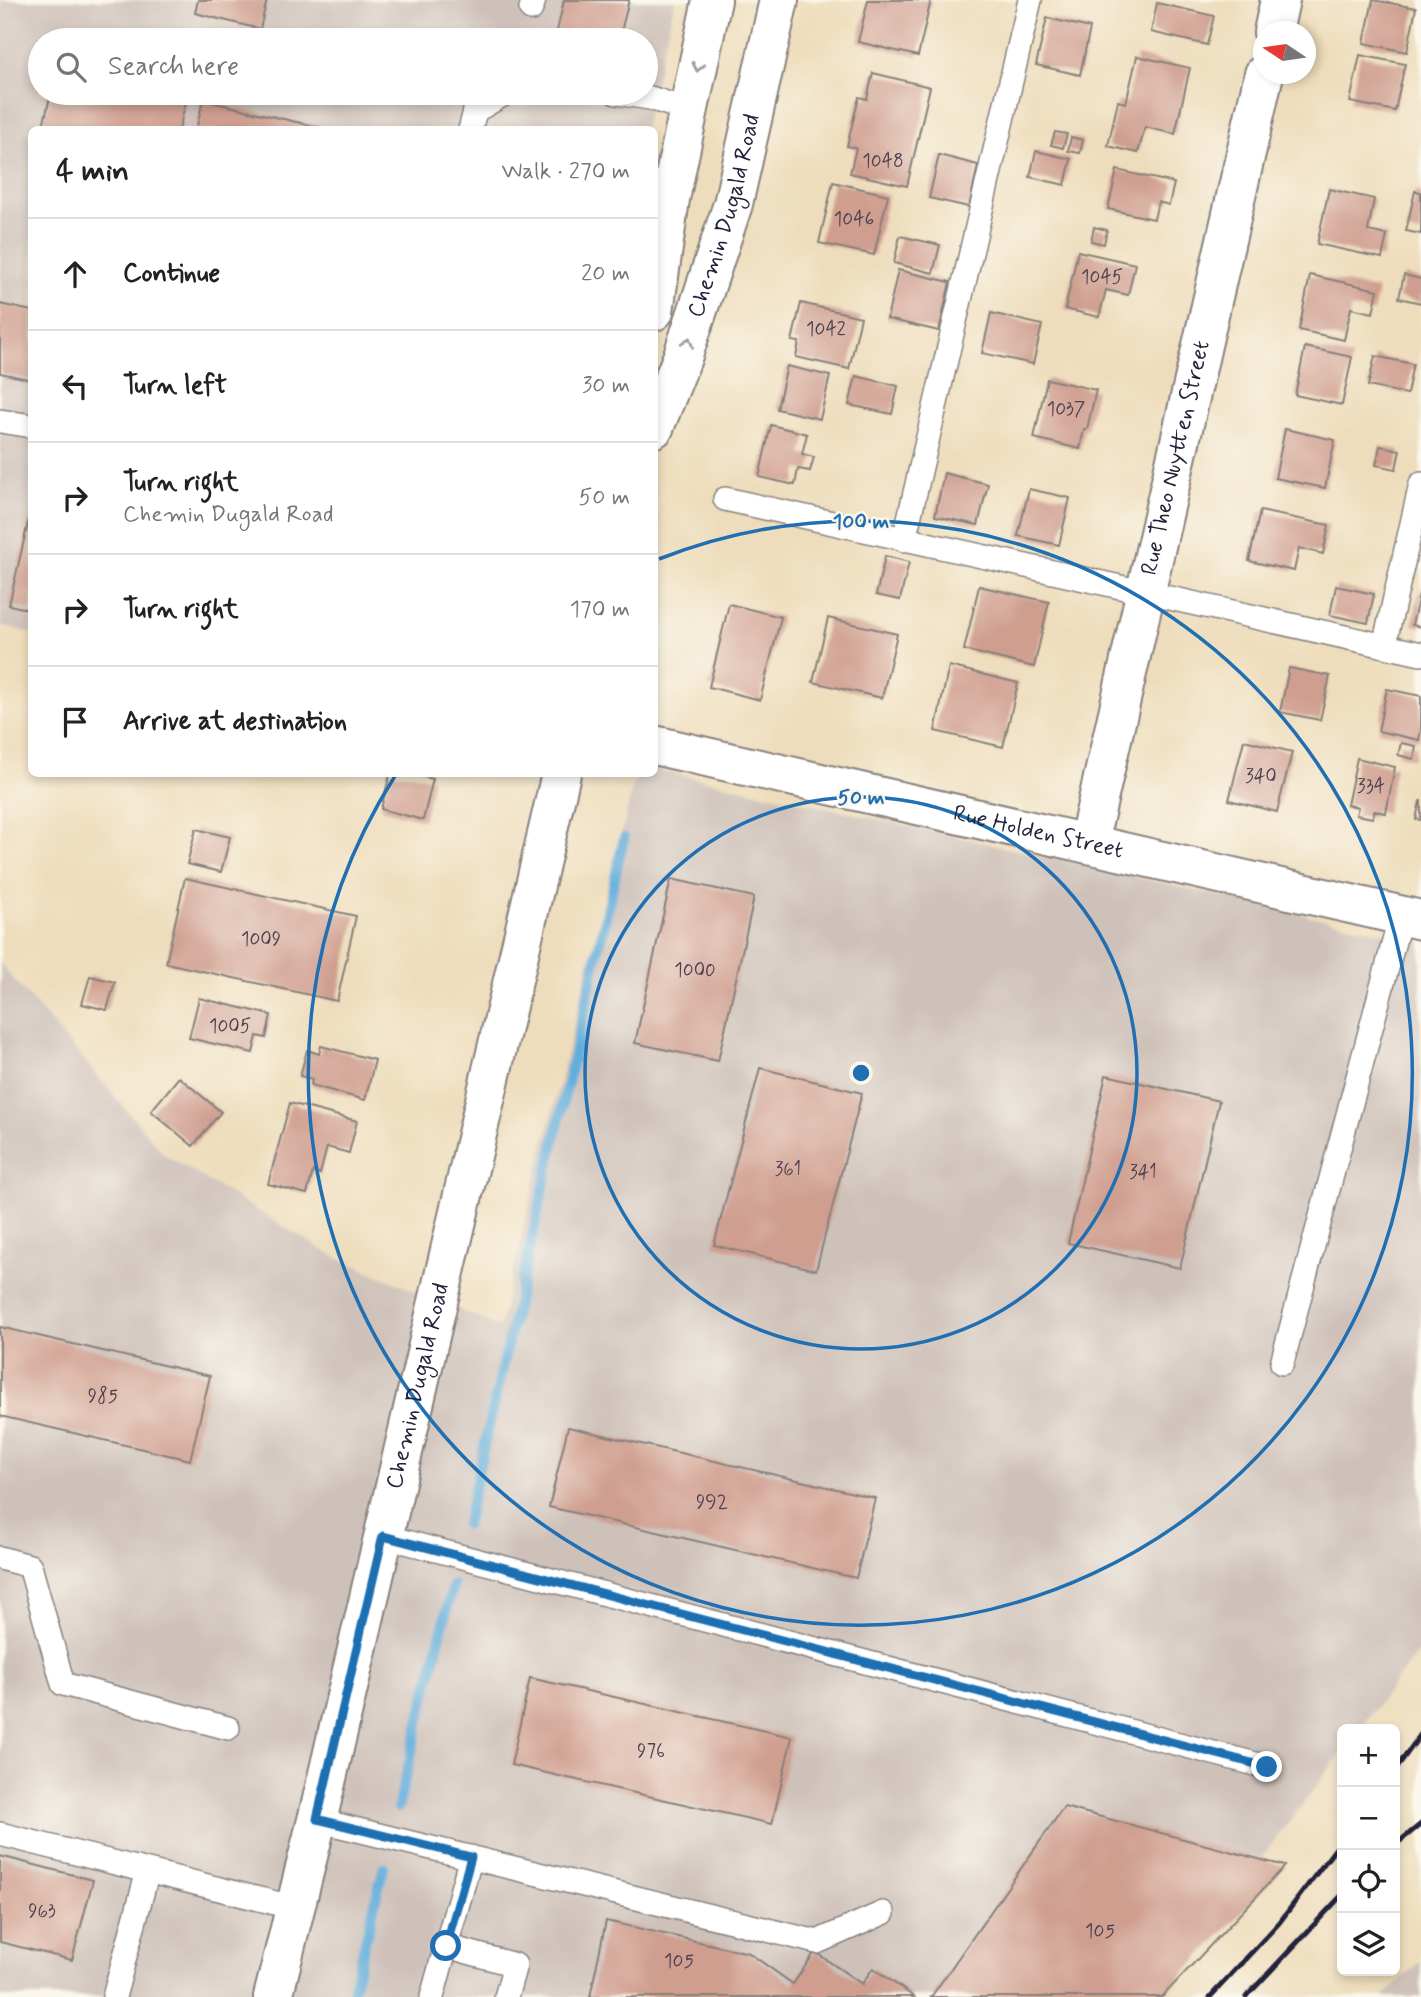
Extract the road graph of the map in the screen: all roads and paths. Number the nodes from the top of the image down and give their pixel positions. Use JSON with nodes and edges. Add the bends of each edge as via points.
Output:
{"nodes":[{"id":1,"x":712,"y":0,"type":"edge"},
{"id":2,"x":779,"y":0,"type":"edge"},
{"id":3,"x":1030,"y":0,"type":"edge"},
{"id":4,"x":1280,"y":0,"type":"edge"},
{"id":5,"x":1275,"y":21,"type":"edge"},
{"id":6,"x":1262,"y":84,"type":"edge"},
{"id":7,"x":658,"y":101,"type":"edge"},
{"id":8,"x":485,"y":105,"type":"edge"},
{"id":9,"x":688,"y":110,"type":"junction"},
{"id":10,"x":471,"y":126,"type":"edge"},
{"id":11,"x":658,"y":275,"type":"edge"},
{"id":12,"x":658,"y":418,"type":"edge"},
{"id":13,"x":0,"y":421,"type":"edge"},
{"id":14,"x":28,"y":425,"type":"edge"},
{"id":15,"x":1421,"y":484,"type":"edge"},
{"id":16,"x":725,"y":499,"type":"dead end"},
{"id":17,"x":904,"y":540,"type":"junction"},
{"id":18,"x":1146,"y":592,"type":"junction"},
{"id":19,"x":1384,"y":646,"type":"junction"},
{"id":20,"x":1421,"y":654,"type":"edge"},
{"id":21,"x":658,"y":746,"type":"edge"},
{"id":22,"x":560,"y":777,"type":"edge"},
{"id":23,"x":1088,"y":844,"type":"junction"},
{"id":24,"x":1411,"y":918,"type":"edge"},
{"id":25,"x":1282,"y":1363,"type":"dead end"},
{"id":26,"x":383,"y":1536,"type":"junction"},
{"id":27,"x":0,"y":1559,"type":"edge"},
{"id":28,"x":228,"y":1728,"type":"dead end"},
{"id":29,"x":1267,"y":1767,"type":"dead end"},
{"id":30,"x":317,"y":1819,"type":"junction"},
{"id":31,"x":0,"y":1834,"type":"edge"},
{"id":32,"x":471,"y":1857,"type":"junction"},
{"id":33,"x":148,"y":1871,"type":"junction"},
{"id":34,"x":295,"y":1908,"type":"junction"},
{"id":35,"x":883,"y":1913,"type":"dead end"},
{"id":36,"x":446,"y":1946,"type":"junction"},
{"id":37,"x":114,"y":1997,"type":"edge"},
{"id":38,"x":273,"y":1997,"type":"edge"},
{"id":39,"x":432,"y":1997,"type":"edge"},
{"id":40,"x":506,"y":1997,"type":"edge"}],
"edges":[{"from":1,"to":9,"type":"street","name":"Chemin Dugald Road","one_way":true},
{"from":12,"to":2,"type":"street","name":"Chemin Dugald Road","one_way":true,"via":[[733,204]]},
{"from":3,"to":17,"type":"lane"},
{"from":4,"to":5,"type":"street"},
{"from":6,"to":18,"type":"street","name":"Rue Theo Nuytten Street"},
{"from":7,"to":9,"type":"lane"},
{"from":8,"to":10,"type":"lane","via":[[474,111]]},
{"from":9,"to":11,"type":"street","name":"Chemin Dugald Road"},
{"from":13,"to":14,"type":"lane"},
{"from":15,"to":19,"type":"lane"},
{"from":16,"to":17,"type":"lane"},
{"from":17,"to":18,"type":"lane"},
{"from":18,"to":19,"type":"lane"},
{"from":18,"to":23,"type":"street","name":"Rue Theo Nuytten Street"},
{"from":19,"to":20,"type":"lane"},
{"from":21,"to":23,"type":"street","name":"Rue Holden Street"},
{"from":22,"to":26,"type":"street","name":"Chemin Dugald Road"},
{"from":23,"to":24,"type":"street","name":"Rue Holden Street"},
{"from":24,"to":25,"type":"lane"},
{"from":26,"to":29,"type":"lane"},
{"from":26,"to":30,"type":"street","name":"Chemin Dugald Road"},
{"from":27,"to":28,"type":"lane","via":[[30,1566],[63,1684]]},
{"from":30,"to":32,"type":"lane"},
{"from":30,"to":34,"type":"street","name":"Chemin Dugald Road"},
{"from":31,"to":33,"type":"lane"},
{"from":32,"to":35,"type":"lane","via":[[817,1942]]},
{"from":32,"to":36,"type":"lane"},
{"from":33,"to":34,"type":"lane"},
{"from":33,"to":37,"type":"lane"},
{"from":34,"to":38,"type":"street","name":"Chemin Dugald Road"},
{"from":36,"to":39,"type":"lane"},
{"from":36,"to":40,"type":"lane","via":[[515,1965]]}]}
